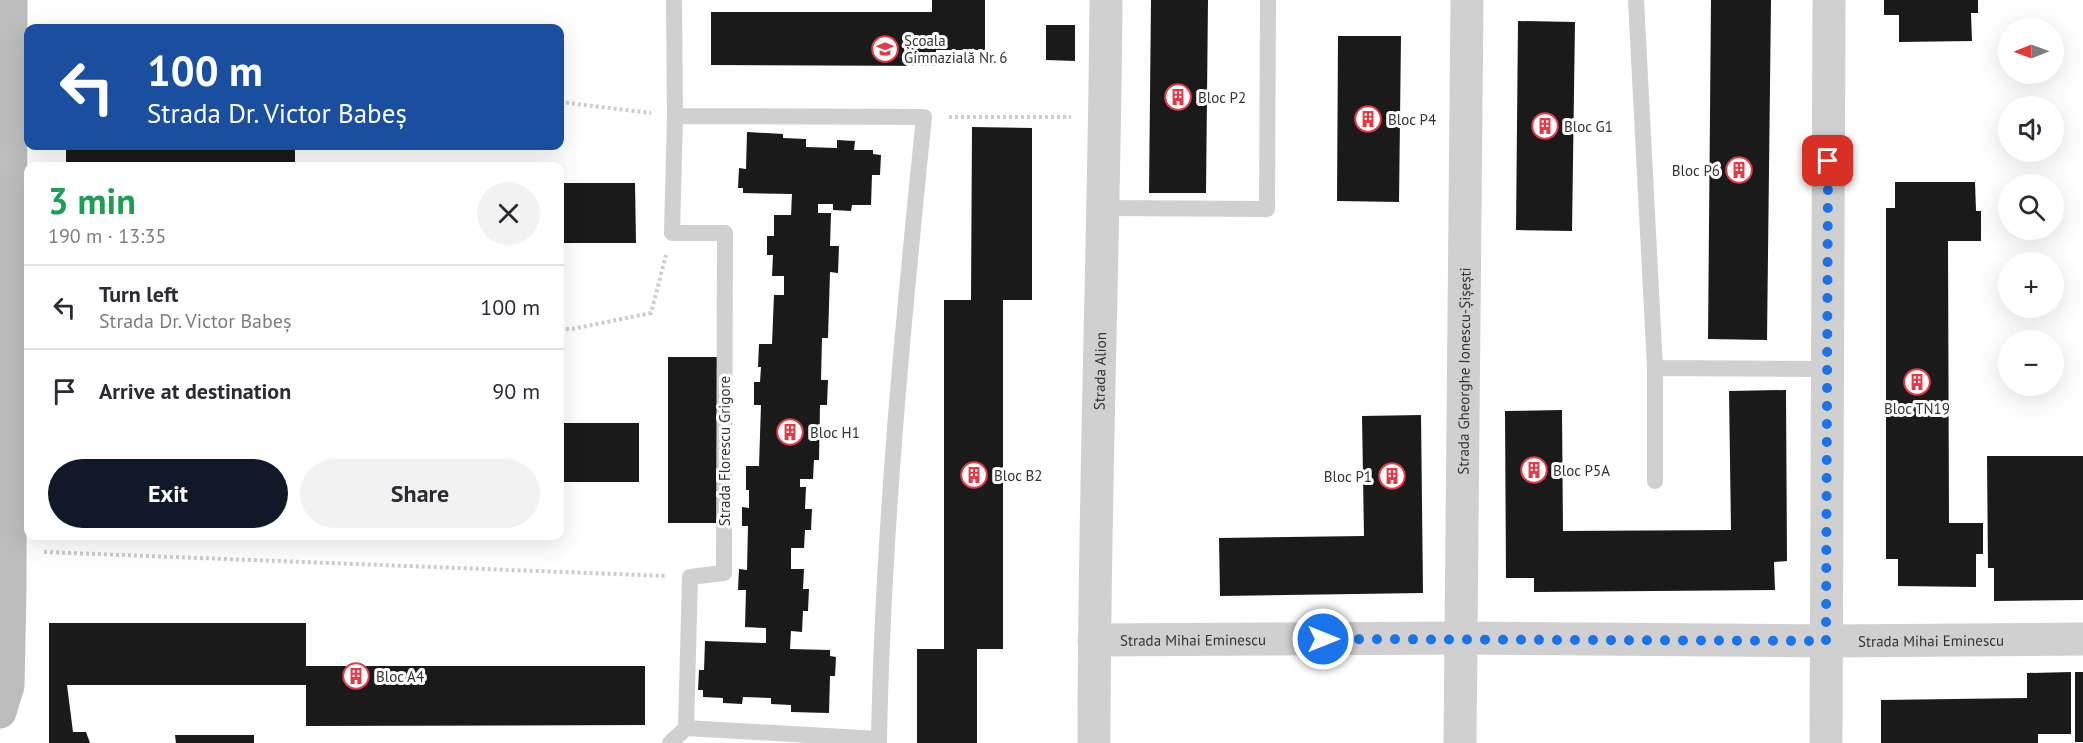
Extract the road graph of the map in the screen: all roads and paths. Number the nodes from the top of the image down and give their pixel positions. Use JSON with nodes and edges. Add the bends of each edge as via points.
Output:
{"nodes":[{"id":1,"x":11,"y":0,"type":"edge"},
{"id":2,"x":674,"y":0,"type":"edge"},
{"id":3,"x":1106,"y":0,"type":"edge"},
{"id":4,"x":1268,"y":0,"type":"edge"},
{"id":5,"x":1467,"y":0,"type":"edge"},
{"id":6,"x":1636,"y":0,"type":"edge"},
{"id":7,"x":1829,"y":0,"type":"edge"},
{"id":8,"x":564,"y":102,"type":"edge"},
{"id":9,"x":675,"y":116,"type":"junction"},
{"id":10,"x":924,"y":117,"type":"junction"},
{"id":11,"x":1105,"y":117,"type":"junction"},
{"id":12,"x":1104,"y":208,"type":"junction"},
{"id":13,"x":672,"y":233,"type":"junction"},
{"id":14,"x":20,"y":300,"type":"edge"},
{"id":15,"x":564,"y":329,"type":"edge"},
{"id":16,"x":1655,"y":368,"type":"junction"},
{"id":17,"x":1827,"y":369,"type":"junction"},
{"id":18,"x":1654,"y":481,"type":"dead end"},
{"id":19,"x":10,"y":551,"type":"junction"},
{"id":20,"x":690,"y":577,"type":"junction"},
{"id":21,"x":1461,"y":638,"type":"junction"},
{"id":22,"x":2083,"y":639,"type":"edge"},
{"id":23,"x":1094,"y":640,"type":"junction"},
{"id":24,"x":1826,"y":641,"type":"junction"},
{"id":25,"x":0,"y":712,"type":"edge"},
{"id":26,"x":686,"y":728,"type":"junction"},
{"id":27,"x":879,"y":741,"type":"edge"},
{"id":28,"x":670,"y":743,"type":"edge"},
{"id":29,"x":1094,"y":743,"type":"edge"},
{"id":30,"x":1460,"y":743,"type":"edge"},
{"id":31,"x":1826,"y":743,"type":"edge"}],
"edges":[{"from":1,"to":14,"type":"street"},
{"from":2,"to":9,"type":"lane"},
{"from":3,"to":11,"type":"street","name":"Strada Alion"},
{"from":4,"to":12,"type":"lane","via":[[1267,209]]},
{"from":5,"to":21,"type":"street","name":"Strada Gheorghe Ionescu-Șișești"},
{"from":6,"to":16,"type":"lane"},
{"from":7,"to":17,"type":"street"},
{"from":8,"to":9,"type":"path"},
{"from":9,"to":10,"type":"lane"},
{"from":9,"to":13,"type":"lane"},
{"from":10,"to":11,"type":"path"},
{"from":10,"to":27,"type":"lane","via":[[881,621]]},
{"from":11,"to":12,"type":"street","name":"Strada Alion"},
{"from":12,"to":23,"type":"street","name":"Strada Alion"},
{"from":13,"to":15,"type":"path","via":[[651,313]]},
{"from":13,"to":20,"type":"lane","name":"Strada Florescu Grigore","via":[[725,233],[724,573]]},
{"from":14,"to":19,"type":"street"},
{"from":16,"to":17,"type":"lane"},
{"from":16,"to":18,"type":"lane"},
{"from":17,"to":24,"type":"street"},
{"from":19,"to":20,"type":"path"},
{"from":19,"to":25,"type":"street","via":[[8,686]]},
{"from":20,"to":26,"type":"lane"},
{"from":21,"to":23,"type":"street","name":"Strada Mihai Eminescu"},
{"from":21,"to":24,"type":"street","name":"Strada Mihai Eminescu"},
{"from":21,"to":30,"type":"street","name":"Strada Gheorghe Ionescu-Șișești"},
{"from":22,"to":24,"type":"street","name":"Strada Mihai Eminescu"},
{"from":23,"to":29,"type":"street","name":"Strada Alion"},
{"from":24,"to":31,"type":"street"},
{"from":26,"to":27,"type":"lane"},
{"from":26,"to":28,"type":"lane"}]}
